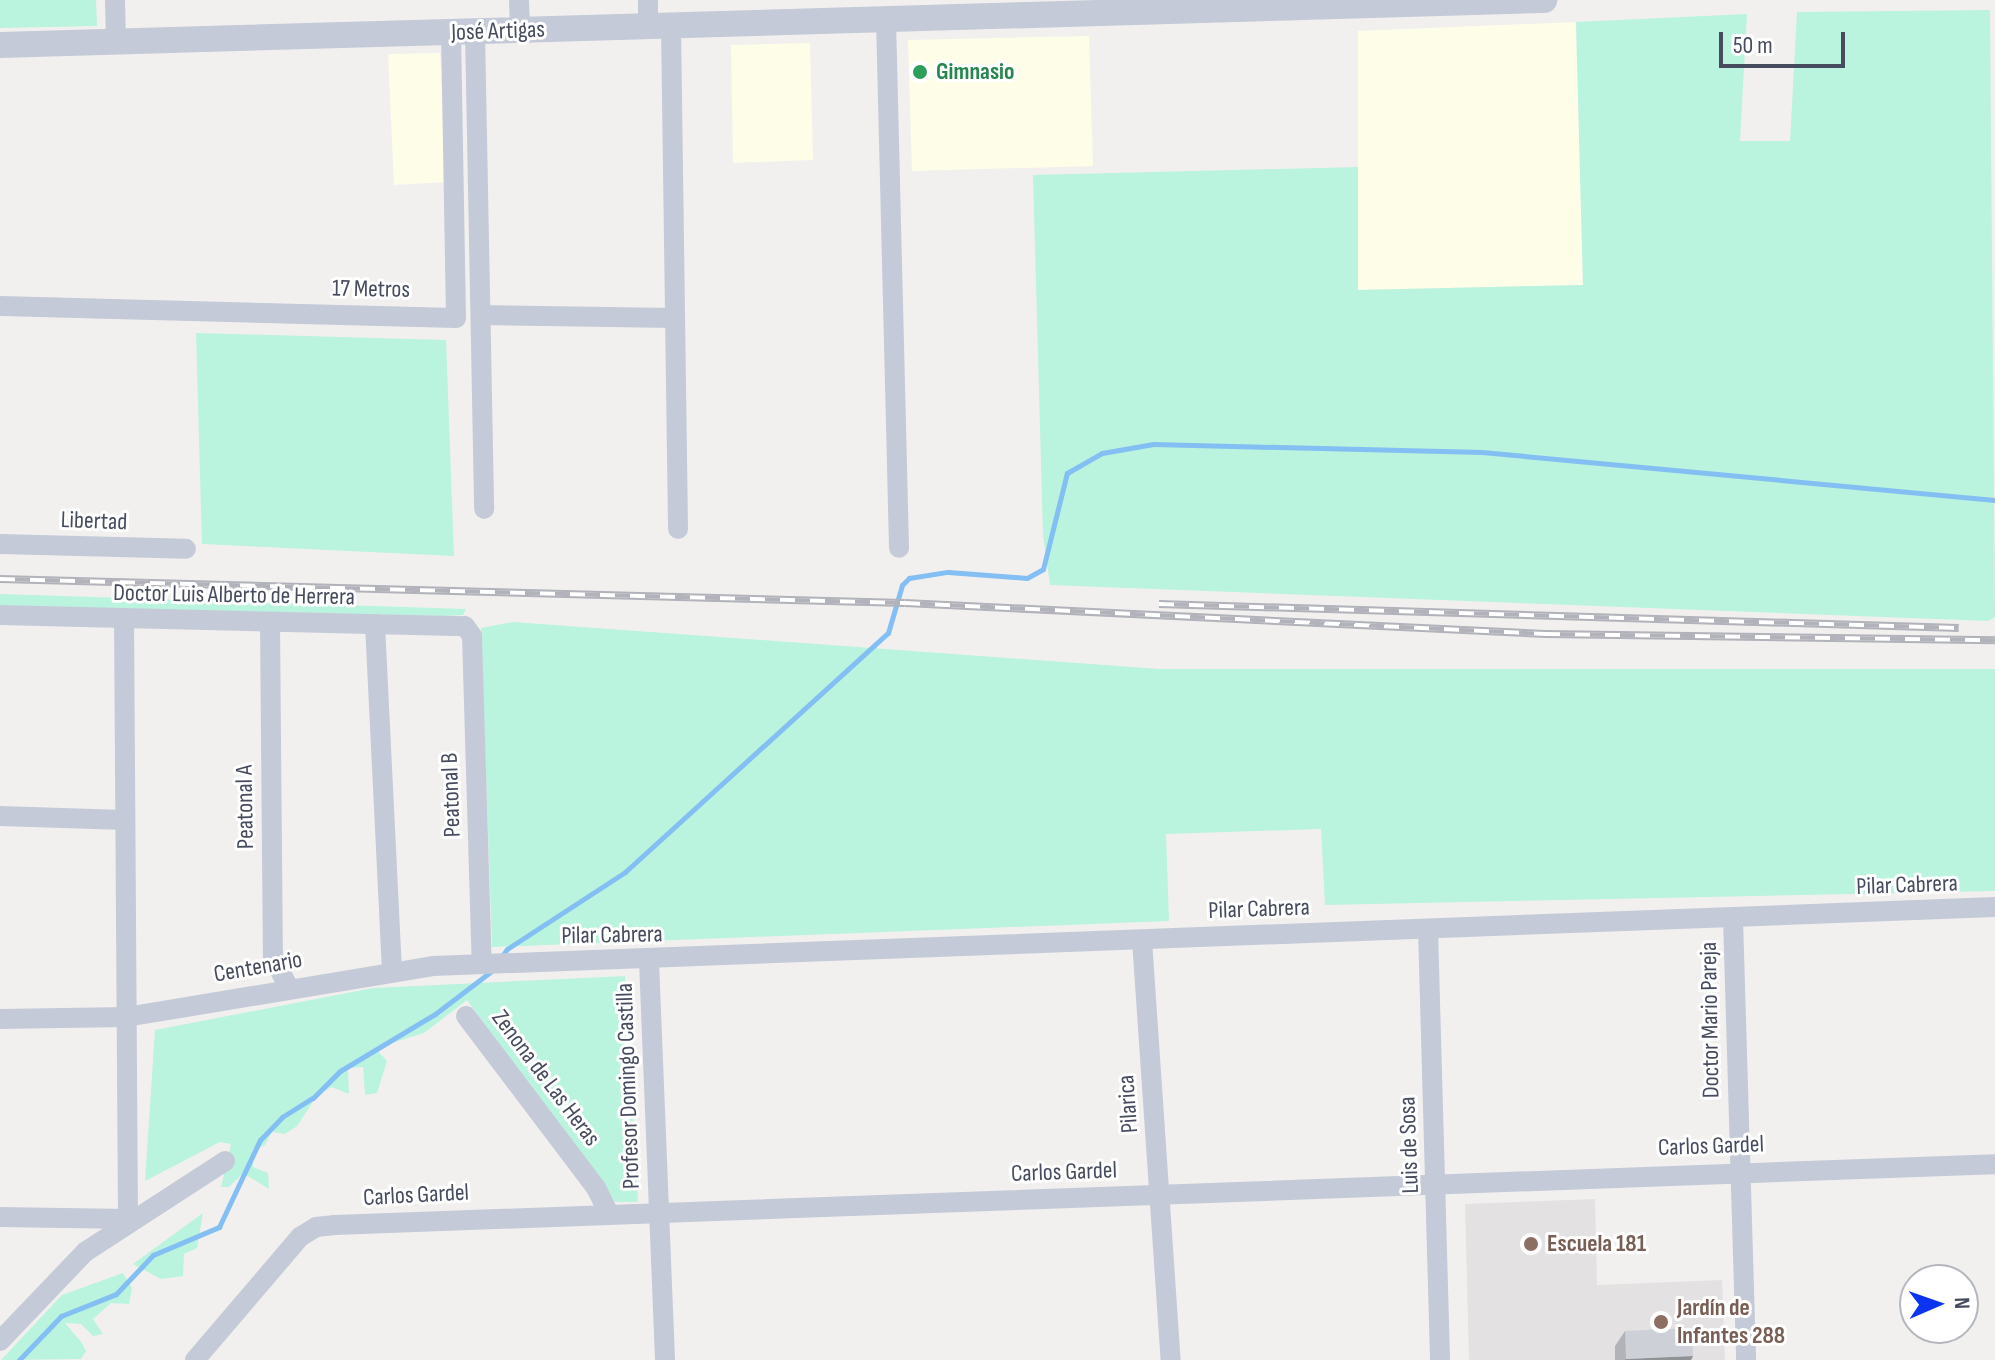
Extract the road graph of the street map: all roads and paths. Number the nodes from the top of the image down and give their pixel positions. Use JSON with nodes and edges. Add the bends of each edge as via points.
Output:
{"nodes":[{"id":1,"x":115,"y":0,"type":"edge"},
{"id":2,"x":519,"y":0,"type":"edge"},
{"id":3,"x":648,"y":0,"type":"edge"},
{"id":4,"x":1544,"y":0,"type":"edge"},
{"id":5,"x":1402,"y":2,"type":"edge"},
{"id":6,"x":996,"y":9,"type":"edge"},
{"id":7,"x":886,"y":19,"type":"junction"},
{"id":8,"x":659,"y":27,"type":"junction"},
{"id":9,"x":520,"y":31,"type":"junction"},
{"id":10,"x":463,"y":32,"type":"junction"},
{"id":11,"x":116,"y":42,"type":"junction"},
{"id":12,"x":0,"y":45,"type":"edge"},
{"id":13,"x":0,"y":306,"type":"edge"},
{"id":14,"x":481,"y":315,"type":"junction"},
{"id":15,"x":675,"y":318,"type":"junction"},
{"id":16,"x":484,"y":509,"type":"dead end"},
{"id":17,"x":678,"y":529,"type":"dead end"},
{"id":18,"x":0,"y":544,"type":"edge"},
{"id":19,"x":899,"y":548,"type":"dead end"},
{"id":20,"x":186,"y":549,"type":"dead end"},
{"id":21,"x":0,"y":615,"type":"edge"},
{"id":22,"x":124,"y":618,"type":"junction"},
{"id":23,"x":270,"y":623,"type":"junction"},
{"id":24,"x":375,"y":624,"type":"junction"},
{"id":25,"x":465,"y":626,"type":"joint"},
{"id":26,"x":0,"y":816,"type":"edge"},
{"id":27,"x":125,"y":820,"type":"junction"},
{"id":28,"x":1995,"y":907,"type":"edge"},
{"id":29,"x":1733,"y":918,"type":"junction"},
{"id":30,"x":1428,"y":929,"type":"junction"},
{"id":31,"x":1142,"y":940,"type":"junction"},
{"id":32,"x":649,"y":961,"type":"junction"},
{"id":33,"x":526,"y":963,"type":"joint"},
{"id":34,"x":484,"y":964,"type":"junction"},
{"id":35,"x":392,"y":970,"type":"junction"},
{"id":36,"x":288,"y":987,"type":"junction"},
{"id":37,"x":466,"y":1016,"type":"dead end"},
{"id":38,"x":126,"y":1017,"type":"junction"},
{"id":39,"x":0,"y":1019,"type":"edge"},
{"id":40,"x":225,"y":1161,"type":"dead end"},
{"id":41,"x":1995,"y":1164,"type":"edge"},
{"id":42,"x":1739,"y":1170,"type":"junction"},
{"id":43,"x":1437,"y":1186,"type":"junction"},
{"id":44,"x":1161,"y":1195,"type":"junction"},
{"id":45,"x":659,"y":1210,"type":"junction"},
{"id":46,"x":608,"y":1212,"type":"junction"},
{"id":47,"x":0,"y":1217,"type":"edge"},
{"id":48,"x":128,"y":1219,"type":"junction"},
{"id":49,"x":0,"y":1341,"type":"edge"},
{"id":50,"x":195,"y":1360,"type":"edge"},
{"id":51,"x":665,"y":1360,"type":"edge"},
{"id":52,"x":1171,"y":1360,"type":"edge"},
{"id":53,"x":1440,"y":1360,"type":"edge"},
{"id":54,"x":1746,"y":1360,"type":"edge"}],
"edges":[{"from":1,"to":11,"type":"street"},
{"from":2,"to":9,"type":"street"},
{"from":3,"to":8,"type":"street"},
{"from":4,"to":5,"type":"street","name":"José Artigas"},
{"from":5,"to":6,"type":"street","name":"José Artigas"},
{"from":6,"to":7,"type":"street","name":"José Artigas"},
{"from":7,"to":8,"type":"street","name":"José Artigas"},
{"from":7,"to":19,"type":"street"},
{"from":8,"to":9,"type":"street","name":"José Artigas"},
{"from":8,"to":15,"type":"street"},
{"from":9,"to":10,"type":"street","name":"José Artigas"},
{"from":10,"to":11,"type":"street","name":"José Artigas"},
{"from":10,"to":13,"type":"street","name":"17 Metros","via":[[456,318]]},
{"from":10,"to":14,"type":"street"},
{"from":11,"to":12,"type":"street","name":"José Artigas"},
{"from":14,"to":15,"type":"street"},
{"from":14,"to":16,"type":"street"},
{"from":15,"to":17,"type":"street"},
{"from":18,"to":20,"type":"street","name":"Libertad"},
{"from":21,"to":22,"type":"street","name":"Doctor Luis Alberto de Herrera"},
{"from":22,"to":23,"type":"street","name":"Doctor Luis Alberto de Herrera"},
{"from":22,"to":27,"type":"street"},
{"from":23,"to":24,"type":"street","name":"Doctor Luis Alberto de Herrera"},
{"from":23,"to":36,"type":"street","name":"Peatonal A","via":[[273,957]]},
{"from":24,"to":25,"type":"street","name":"Doctor Luis Alberto de Herrera"},
{"from":24,"to":35,"type":"street"},
{"from":25,"to":34,"type":"street","name":"Peatonal B","via":[[472,636]]},
{"from":26,"to":27,"type":"street"},
{"from":27,"to":38,"type":"street"},
{"from":28,"to":29,"type":"street","name":"Pilar Cabrera"},
{"from":29,"to":30,"type":"street","name":"Pilar Cabrera"},
{"from":29,"to":42,"type":"street","name":"Doctor Mario Pareja"},
{"from":30,"to":31,"type":"street","name":"Pilar Cabrera"},
{"from":30,"to":43,"type":"street","name":"Luis de Sosa"},
{"from":31,"to":32,"type":"street","name":"Pilar Cabrera"},
{"from":31,"to":44,"type":"street","name":"Pilarica"},
{"from":32,"to":33,"type":"street","name":"Pilar Cabrera"},
{"from":32,"to":45,"type":"street","name":"Profesor Domingo Castilla"},
{"from":33,"to":34,"type":"street","name":"Centenario"},
{"from":34,"to":35,"type":"street","name":"Centenario"},
{"from":35,"to":36,"type":"street","name":"Centenario"},
{"from":36,"to":38,"type":"street","name":"Centenario"},
{"from":37,"to":46,"type":"street","name":"Zenona de Las Heras","via":[[596,1188]]},
{"from":38,"to":39,"type":"street","name":"Centenario"},
{"from":38,"to":48,"type":"street"},
{"from":40,"to":48,"type":"street"},
{"from":41,"to":42,"type":"street","name":"Carlos Gardel"},
{"from":42,"to":43,"type":"street","name":"Carlos Gardel"},
{"from":42,"to":54,"type":"street","name":"Doctor Mario Pareja"},
{"from":43,"to":44,"type":"street","name":"Carlos Gardel"},
{"from":43,"to":53,"type":"street","name":"Luis de Sosa"},
{"from":44,"to":45,"type":"street","name":"Carlos Gardel"},
{"from":44,"to":52,"type":"street","name":"Pilarica"},
{"from":45,"to":46,"type":"street","name":"Carlos Gardel"},
{"from":45,"to":51,"type":"street","name":"Profesor Domingo Castilla"},
{"from":46,"to":50,"type":"street","name":"Carlos Gardel","via":[[316,1227],[300,1237]]},
{"from":47,"to":48,"type":"street"},
{"from":48,"to":49,"type":"street","via":[[85,1252]]}]}
